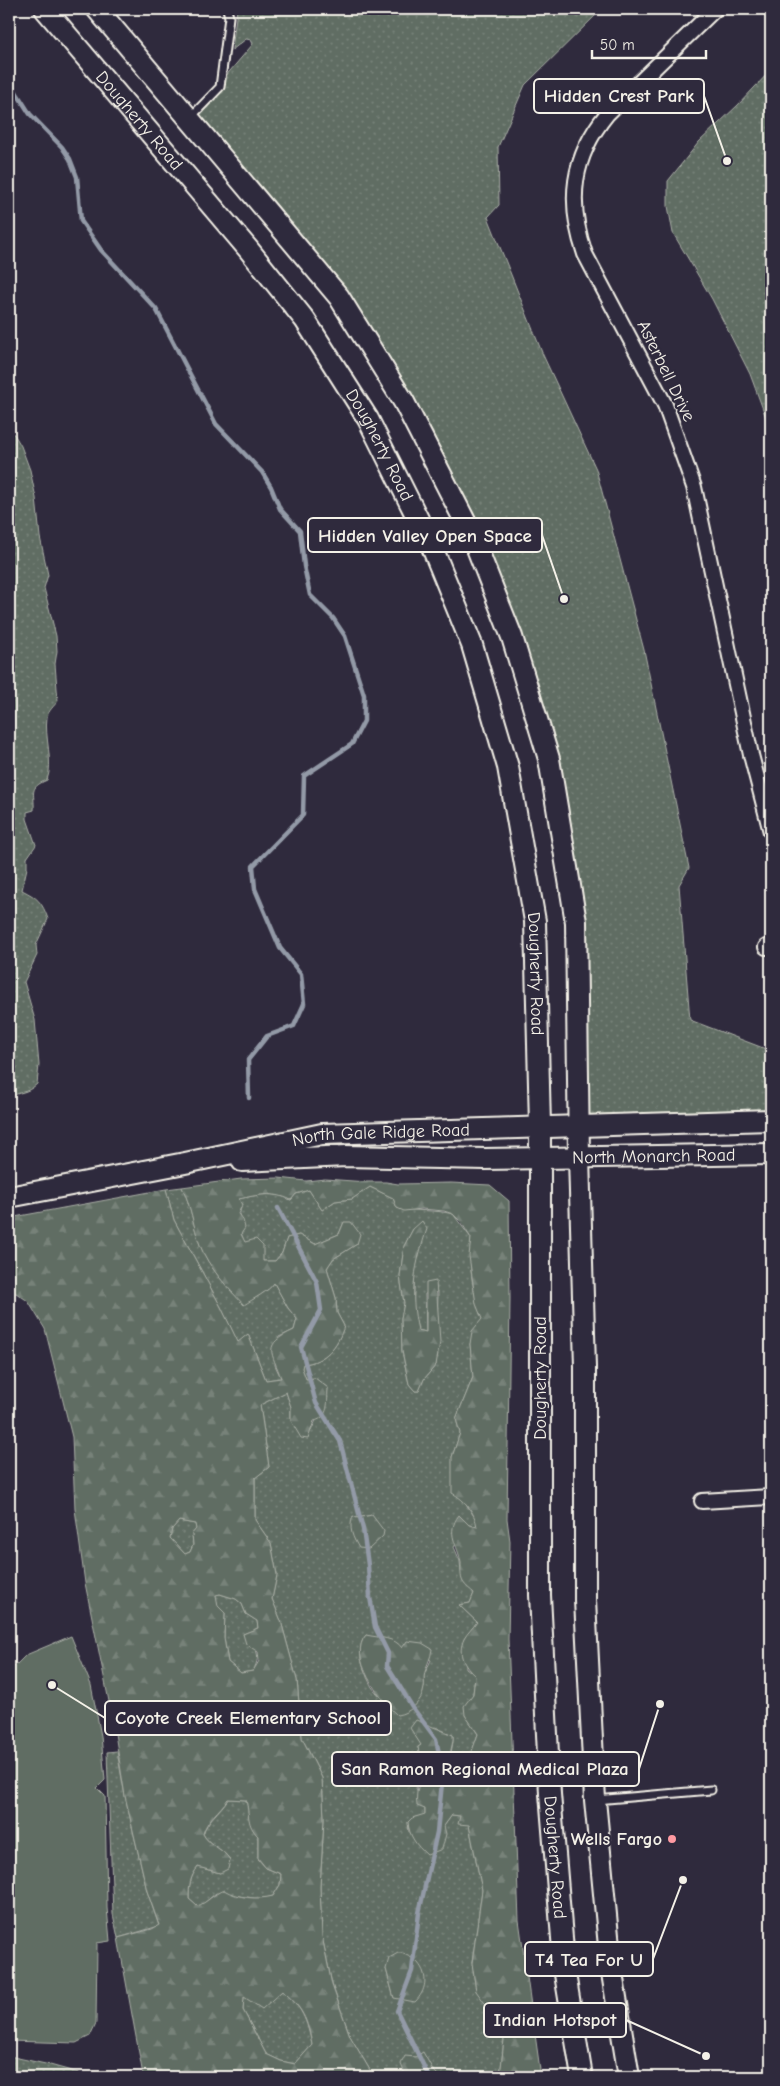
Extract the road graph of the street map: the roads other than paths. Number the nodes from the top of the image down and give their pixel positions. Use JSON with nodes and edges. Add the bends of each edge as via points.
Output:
{"nodes":[{"id":1,"x":45,"y":9,"type":"edge"},
{"id":2,"x":97,"y":9,"type":"edge"},
{"id":3,"x":227,"y":9,"type":"edge"},
{"id":4,"x":714,"y":9,"type":"edge"},
{"id":5,"x":190,"y":118,"type":"junction"},
{"id":6,"x":771,"y":832,"type":"edge"},
{"id":7,"x":771,"y":1120,"type":"edge"},
{"id":8,"x":540,"y":1126,"type":"junction"},
{"id":9,"x":578,"y":1127,"type":"junction"},
{"id":10,"x":771,"y":1154,"type":"edge"},
{"id":11,"x":579,"y":1158,"type":"junction"},
{"id":12,"x":539,"y":1159,"type":"junction"},
{"id":13,"x":185,"y":1163,"type":"junction"},
{"id":14,"x":9,"y":1197,"type":"edge"},
{"id":15,"x":771,"y":1497,"type":"edge"},
{"id":16,"x":702,"y":1501,"type":"dead end"},
{"id":17,"x":711,"y":1790,"type":"dead end"},
{"id":18,"x":595,"y":1800,"type":"junction"},
{"id":19,"x":582,"y":2077,"type":"edge"},
{"id":20,"x":629,"y":2077,"type":"edge"}],
"edges":[{"from":1,"to":8,"type":"main road","name":"Dougherty Road","via":[[249,250],[304,320],[368,419],[432,547],[472,645],[508,767],[535,921]]},
{"from":2,"to":5,"type":"main road"},
{"from":3,"to":5,"type":"lane","via":[[229,17],[220,87]]},
{"from":4,"to":6,"type":"street","name":"Asterbell Drive","via":[[594,130],[581,159],[574,211],[585,254],[665,405],[694,488],[751,755]]},
{"from":5,"to":9,"type":"main road","via":[[344,305],[404,402],[471,533],[512,637],[548,759],[576,922]]},
{"from":7,"to":9,"type":"main road","name":"North Monarch Road"},
{"from":8,"to":9,"type":"main road","name":"North Gale Ridge Road"},
{"from":8,"to":12,"type":"main road","name":"Dougherty Road"},
{"from":8,"to":13,"type":"main road","name":"North Gale Ridge Road","via":[[322,1134]]},
{"from":9,"to":11,"type":"main road"},
{"from":10,"to":11,"type":"main road","name":"North Monarch Road"},
{"from":11,"to":12,"type":"main road","name":"North Monarch Road"},
{"from":11,"to":18,"type":"main road","via":[[585,1366],[585,1600]]},
{"from":12,"to":13,"type":"main road","name":"North Gale Ridge Road","via":[[346,1156]]},
{"from":12,"to":19,"type":"main road","name":"Dougherty Road","via":[[540,1595],[550,1794],[564,1964]]},
{"from":13,"to":14,"type":"main road","name":"North Gale Ridge Road"},
{"from":15,"to":16,"type":"street"},
{"from":17,"to":18,"type":"lane"},
{"from":18,"to":20,"type":"main road","via":[[611,1967]]}]}
